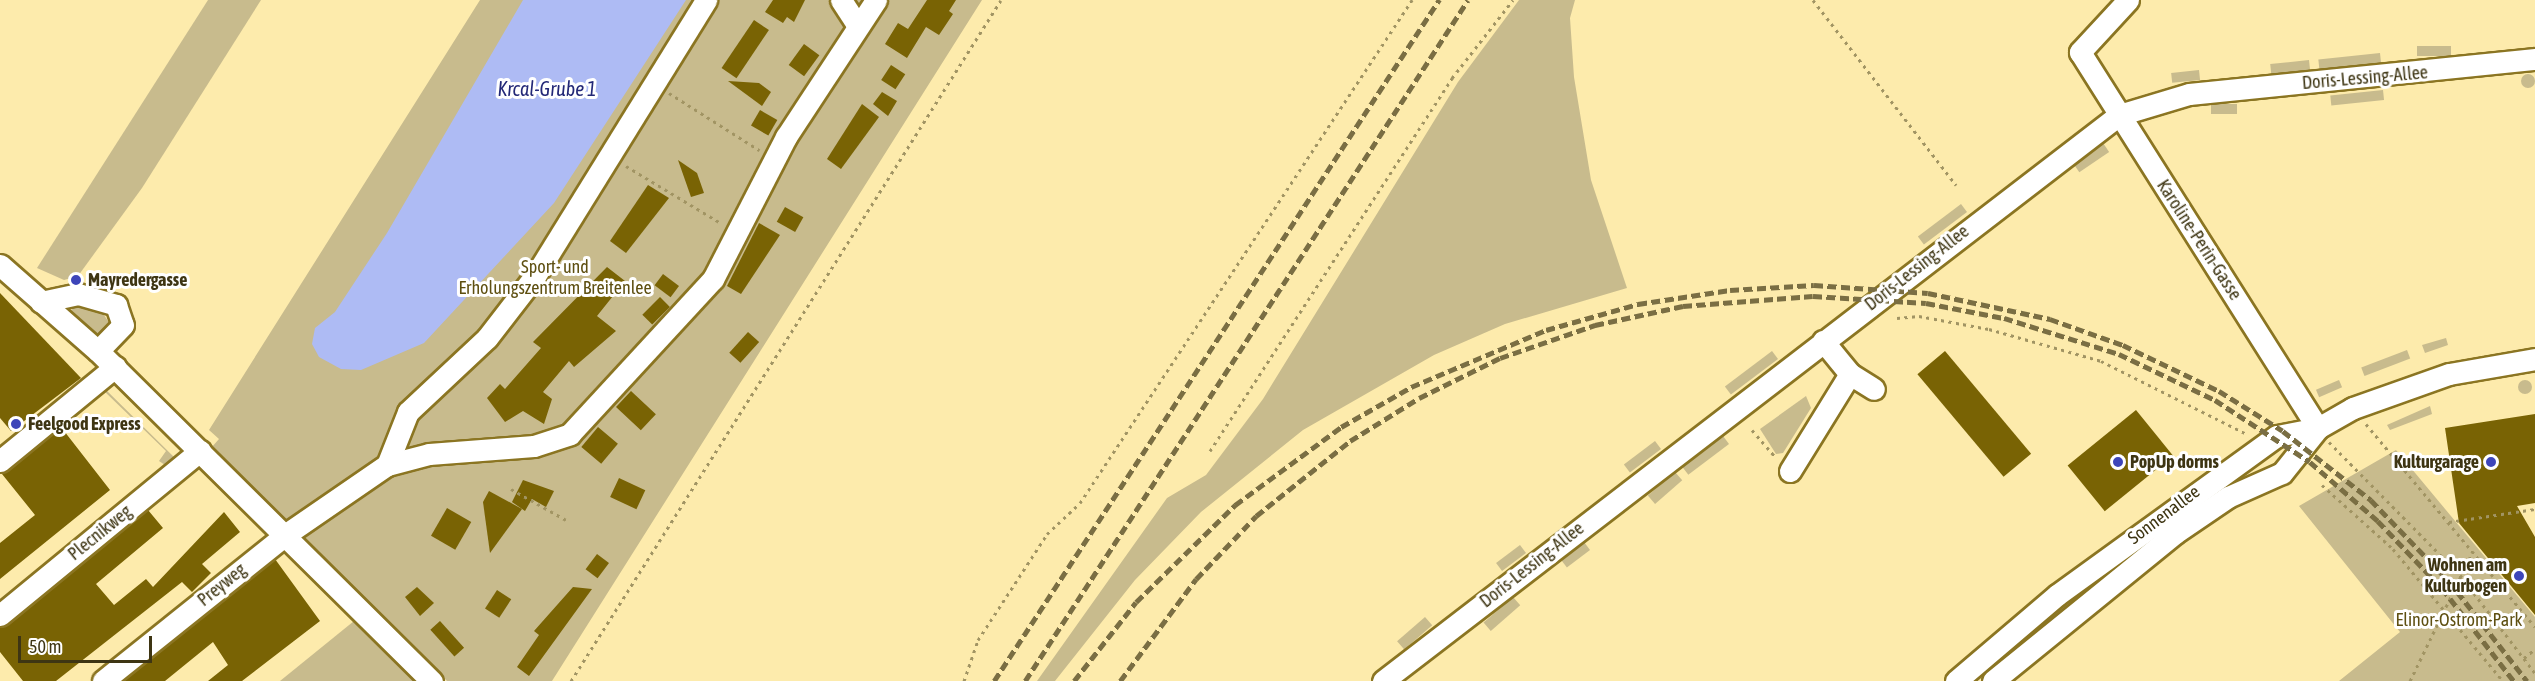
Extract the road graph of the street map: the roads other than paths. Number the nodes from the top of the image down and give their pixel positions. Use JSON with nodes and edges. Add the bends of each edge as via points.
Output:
{"nodes":[{"id":1,"x":706,"y":0,"type":"edge"},
{"id":2,"x":841,"y":0,"type":"edge"},
{"id":3,"x":876,"y":0,"type":"edge"},
{"id":4,"x":2128,"y":0,"type":"edge"},
{"id":5,"x":858,"y":26,"type":"junction"},
{"id":6,"x":2535,"y":59,"type":"edge"},
{"id":7,"x":2119,"y":116,"type":"junction"},
{"id":8,"x":1,"y":268,"type":"edge"},
{"id":9,"x":40,"y":302,"type":"junction"},
{"id":10,"x":1823,"y":341,"type":"junction"},
{"id":11,"x":98,"y":351,"type":"junction"},
{"id":12,"x":2535,"y":359,"type":"edge"},
{"id":13,"x":115,"y":367,"type":"junction"},
{"id":14,"x":1850,"y":374,"type":"junction"},
{"id":15,"x":1874,"y":389,"type":"dead end"},
{"id":16,"x":2318,"y":428,"type":"junction"},
{"id":17,"x":200,"y":451,"type":"junction"},
{"id":18,"x":0,"y":461,"type":"edge"},
{"id":19,"x":387,"y":465,"type":"junction"},
{"id":20,"x":1786,"y":466,"type":"road end"},
{"id":21,"x":285,"y":535,"type":"junction"},
{"id":22,"x":0,"y":615,"type":"edge"},
{"id":23,"x":103,"y":681,"type":"edge"},
{"id":24,"x":432,"y":681,"type":"edge"},
{"id":25,"x":1383,"y":681,"type":"edge"},
{"id":26,"x":1956,"y":681,"type":"edge"},
{"id":27,"x":1994,"y":681,"type":"edge"}],
"edges":[{"from":1,"to":19,"type":"street","via":[[612,158],[510,310],[405,417]]},
{"from":2,"to":5,"type":"street"},
{"from":3,"to":5,"type":"street","name":"Preyweg"},
{"from":4,"to":7,"type":"street","name":"Karoline-Perin-Gasse","via":[[2080,52]]},
{"from":5,"to":19,"type":"street","name":"Preyweg","via":[[774,159],[738,233],[700,297],[628,366],[570,434],[534,446],[429,454]]},
{"from":6,"to":7,"type":"street","name":"Doris-Lessing-Allee","via":[[2189,94]]},
{"from":7,"to":10,"type":"street","name":"Doris-Lessing-Allee"},
{"from":7,"to":16,"type":"street","name":"Karoline-Perin-Gasse"},
{"from":8,"to":9,"type":"street"},
{"from":9,"to":11,"type":"street"},
{"from":9,"to":11,"type":"street","via":[[78,294],[116,305],[123,325]]},
{"from":10,"to":14,"type":"street"},
{"from":10,"to":25,"type":"street","name":"Doris-Lessing-Allee"},
{"from":11,"to":13,"type":"street"},
{"from":12,"to":16,"type":"street","name":"Sonnenallee","via":[[2449,374],[2353,408]]},
{"from":13,"to":17,"type":"street"},
{"from":13,"to":18,"type":"street"},
{"from":14,"to":15,"type":"street"},
{"from":14,"to":20,"type":"street"},
{"from":16,"to":26,"type":"street","name":"Sonnenallee","via":[[2277,436],[2256,448],[2057,595]]},
{"from":16,"to":27,"type":"street","via":[[2282,473],[2228,496],[2175,533]]},
{"from":17,"to":21,"type":"street"},
{"from":17,"to":22,"type":"street","name":"Plecnikweg"},
{"from":19,"to":21,"type":"street","name":"Preyweg"},
{"from":21,"to":23,"type":"street","name":"Preyweg"},
{"from":21,"to":24,"type":"street"}]}
